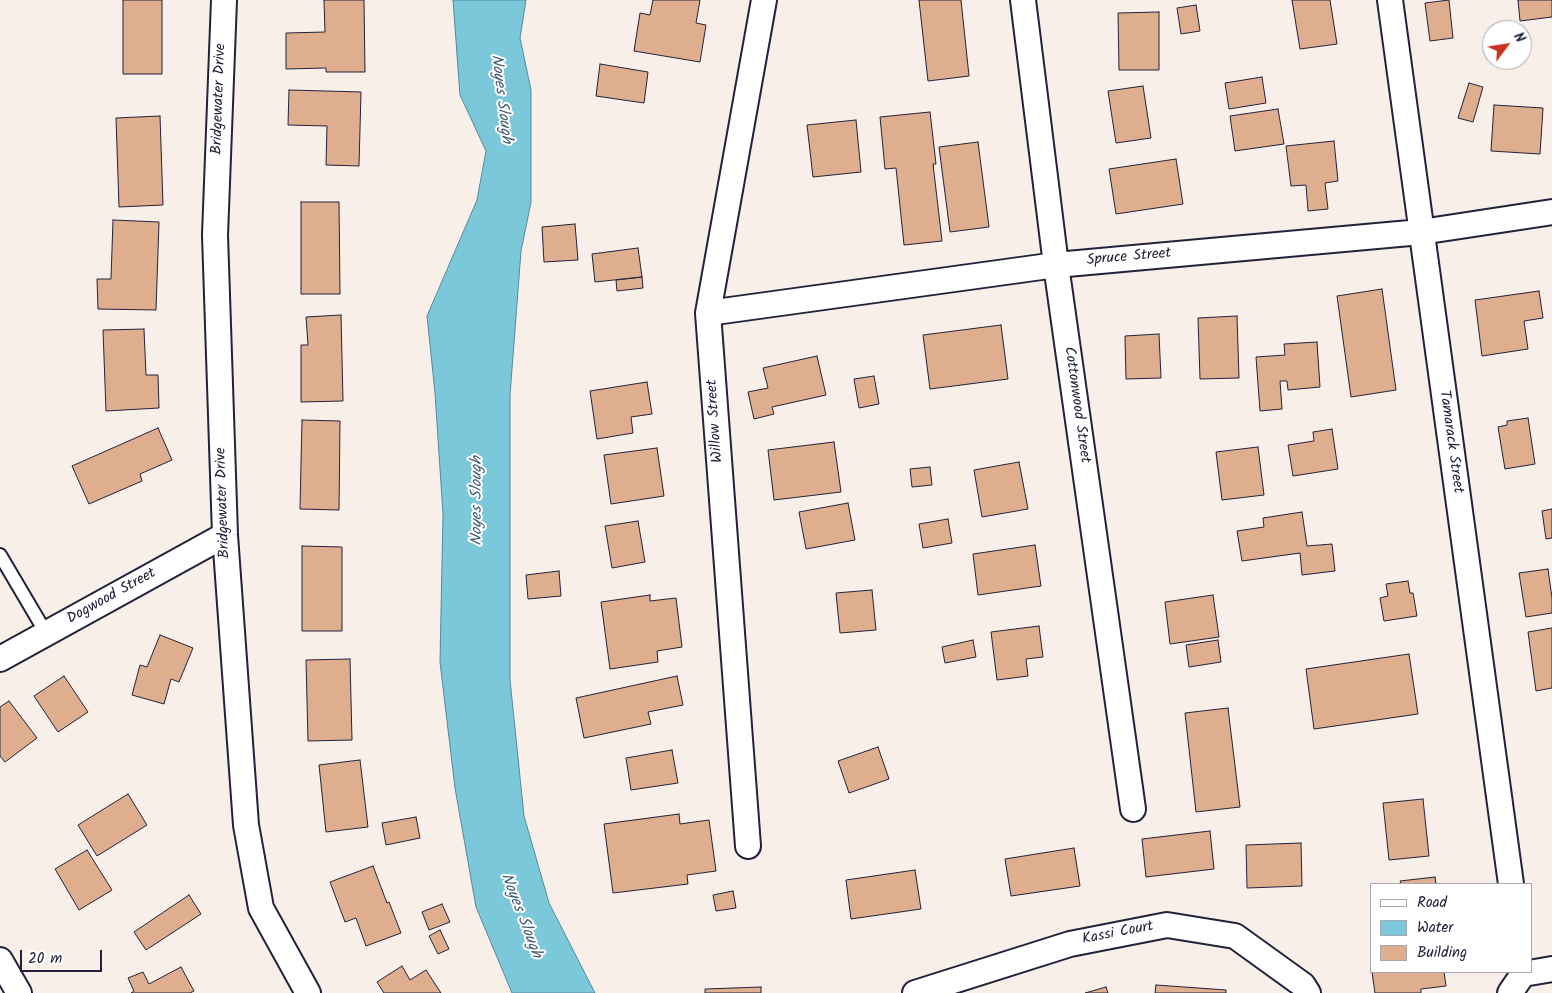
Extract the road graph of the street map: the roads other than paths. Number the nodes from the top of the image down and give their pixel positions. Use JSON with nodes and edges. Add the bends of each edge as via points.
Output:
{"nodes":[{"id":1,"x":224,"y":0,"type":"edge"},
{"id":2,"x":764,"y":0,"type":"edge"},
{"id":3,"x":1023,"y":0,"type":"edge"},
{"id":4,"x":1390,"y":0,"type":"edge"},
{"id":5,"x":1552,"y":212,"type":"edge"},
{"id":6,"x":1421,"y":232,"type":"junction"},
{"id":7,"x":1056,"y":264,"type":"junction"},
{"id":8,"x":708,"y":312,"type":"junction"},
{"id":9,"x":225,"y":535,"type":"junction"},
{"id":10,"x":0,"y":555,"type":"edge"},
{"id":11,"x":46,"y":633,"type":"junction"},
{"id":12,"x":0,"y":659,"type":"edge"},
{"id":13,"x":1133,"y":810,"type":"dead end"},
{"id":14,"x":748,"y":846,"type":"dead end"},
{"id":15,"x":1511,"y":883,"type":"edge"},
{"id":16,"x":0,"y":960,"type":"edge"},
{"id":17,"x":1552,"y":969,"type":"edge"},
{"id":18,"x":1532,"y":972,"type":"edge"},
{"id":19,"x":1523,"y":973,"type":"edge"},
{"id":20,"x":19,"y":993,"type":"edge"},
{"id":21,"x":308,"y":993,"type":"edge"},
{"id":22,"x":915,"y":993,"type":"edge"},
{"id":23,"x":1308,"y":993,"type":"edge"},
{"id":24,"x":1510,"y":993,"type":"edge"}],
"edges":[{"from":1,"to":9,"type":"street","name":"Bridgewater Drive","via":[[215,235]]},
{"from":2,"to":8,"type":"street","name":"Willow Street"},
{"from":3,"to":7,"type":"street","name":"Cottonwood Street"},
{"from":4,"to":6,"type":"street","name":"Tamarack Street"},
{"from":5,"to":6,"type":"street","name":"Spruce Street"},
{"from":6,"to":7,"type":"street","name":"Spruce Street"},
{"from":6,"to":15,"type":"street","name":"Tamarack Street"},
{"from":7,"to":8,"type":"street","name":"Spruce Street"},
{"from":7,"to":13,"type":"street","name":"Cottonwood Street"},
{"from":8,"to":14,"type":"street","name":"Willow Street"},
{"from":9,"to":11,"type":"street","name":"Dogwood Street"},
{"from":9,"to":21,"type":"street","name":"Bridgewater Drive","via":[[246,825],[261,908]]},
{"from":10,"to":11,"type":"lane"},
{"from":11,"to":12,"type":"street","name":"Dogwood Street"},
{"from":16,"to":20,"type":"street"},
{"from":17,"to":18,"type":"street"},
{"from":19,"to":24,"type":"street"},
{"from":22,"to":23,"type":"street","name":"Kassi Court","via":[[1070,944],[1167,925],[1235,936],[1302,985]]}]}
